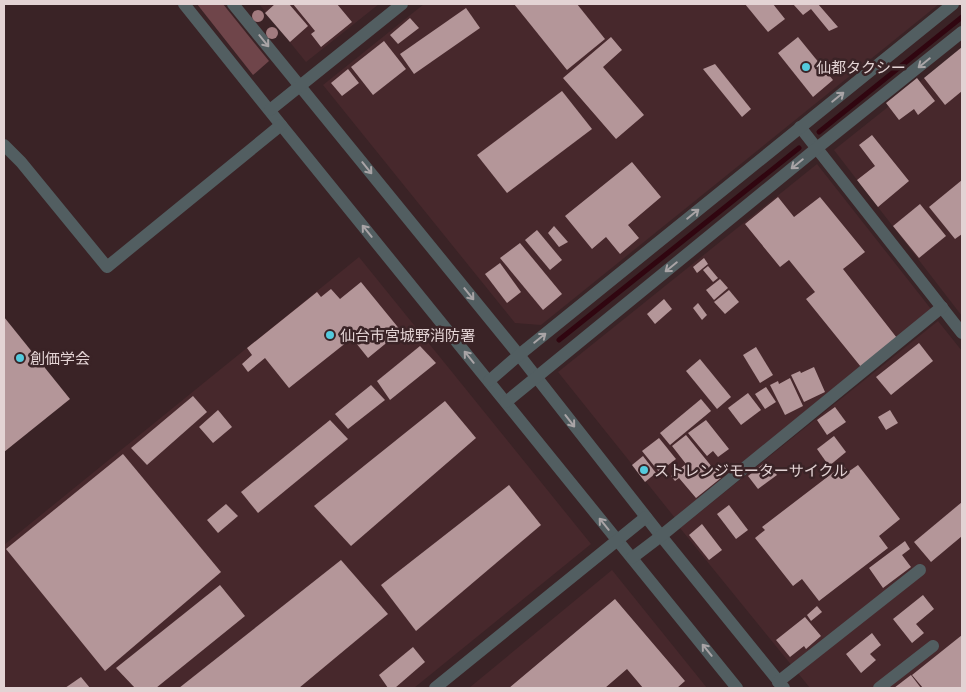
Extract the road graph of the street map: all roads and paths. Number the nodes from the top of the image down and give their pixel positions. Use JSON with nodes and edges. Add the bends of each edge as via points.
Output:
{"nodes":[{"id":1,"x":184,"y":4,"type":"edge"},
{"id":2,"x":233,"y":4,"type":"edge"},
{"id":3,"x":402,"y":4,"type":"edge"},
{"id":4,"x":953,"y":4,"type":"edge"},
{"id":5,"x":962,"y":32,"type":"edge"},
{"id":6,"x":300,"y":85,"type":"junction"},
{"id":7,"x":270,"y":110,"type":"junction"},
{"id":8,"x":281,"y":125,"type":"junction"},
{"id":9,"x":800,"y":127,"type":"junction"},
{"id":10,"x":4,"y":145,"type":"edge"},
{"id":11,"x":817,"y":148,"type":"junction"},
{"id":12,"x":942,"y":307,"type":"junction"},
{"id":13,"x":962,"y":333,"type":"edge"},
{"id":14,"x":518,"y":355,"type":"junction"},
{"id":15,"x":536,"y":377,"type":"junction"},
{"id":16,"x":489,"y":381,"type":"junction"},
{"id":17,"x":506,"y":402,"type":"junction"},
{"id":18,"x":646,"y":517,"type":"junction"},
{"id":19,"x":661,"y":536,"type":"junction"},
{"id":20,"x":618,"y":540,"type":"junction"},
{"id":21,"x":632,"y":558,"type":"junction"},
{"id":22,"x":920,"y":570,"type":"dead end"},
{"id":23,"x":933,"y":646,"type":"dead end"},
{"id":24,"x":781,"y":685,"type":"edge"},
{"id":25,"x":435,"y":688,"type":"edge"},
{"id":26,"x":738,"y":688,"type":"edge"},
{"id":27,"x":879,"y":688,"type":"edge"}],
"edges":[{"from":1,"to":7,"type":"street"},
{"from":2,"to":6,"type":"street","one_way":true},
{"from":3,"to":6,"type":"street"},
{"from":9,"to":4,"type":"street","one_way":true},
{"from":5,"to":11,"type":"street","one_way":true},
{"from":6,"to":7,"type":"street"},
{"from":6,"to":14,"type":"street","one_way":true},
{"from":7,"to":8,"type":"street"},
{"from":8,"to":10,"type":"street","via":[[107,267]]},
{"from":16,"to":8,"type":"street","one_way":true},
{"from":9,"to":11,"type":"street"},
{"from":14,"to":9,"type":"street","one_way":true},
{"from":11,"to":12,"type":"street"},
{"from":11,"to":15,"type":"street","one_way":true},
{"from":12,"to":13,"type":"street"},
{"from":12,"to":19,"type":"street"},
{"from":14,"to":15,"type":"street"},
{"from":14,"to":16,"type":"street"},
{"from":15,"to":17,"type":"street"},
{"from":15,"to":18,"type":"street","one_way":true},
{"from":16,"to":17,"type":"street"},
{"from":20,"to":17,"type":"street","one_way":true},
{"from":18,"to":19,"type":"street"},
{"from":18,"to":20,"type":"street"},
{"from":19,"to":21,"type":"street"},
{"from":19,"to":24,"type":"street"},
{"from":20,"to":21,"type":"street"},
{"from":20,"to":25,"type":"street"},
{"from":26,"to":21,"type":"street","one_way":true},
{"from":22,"to":24,"type":"street"},
{"from":23,"to":27,"type":"street"}]}
